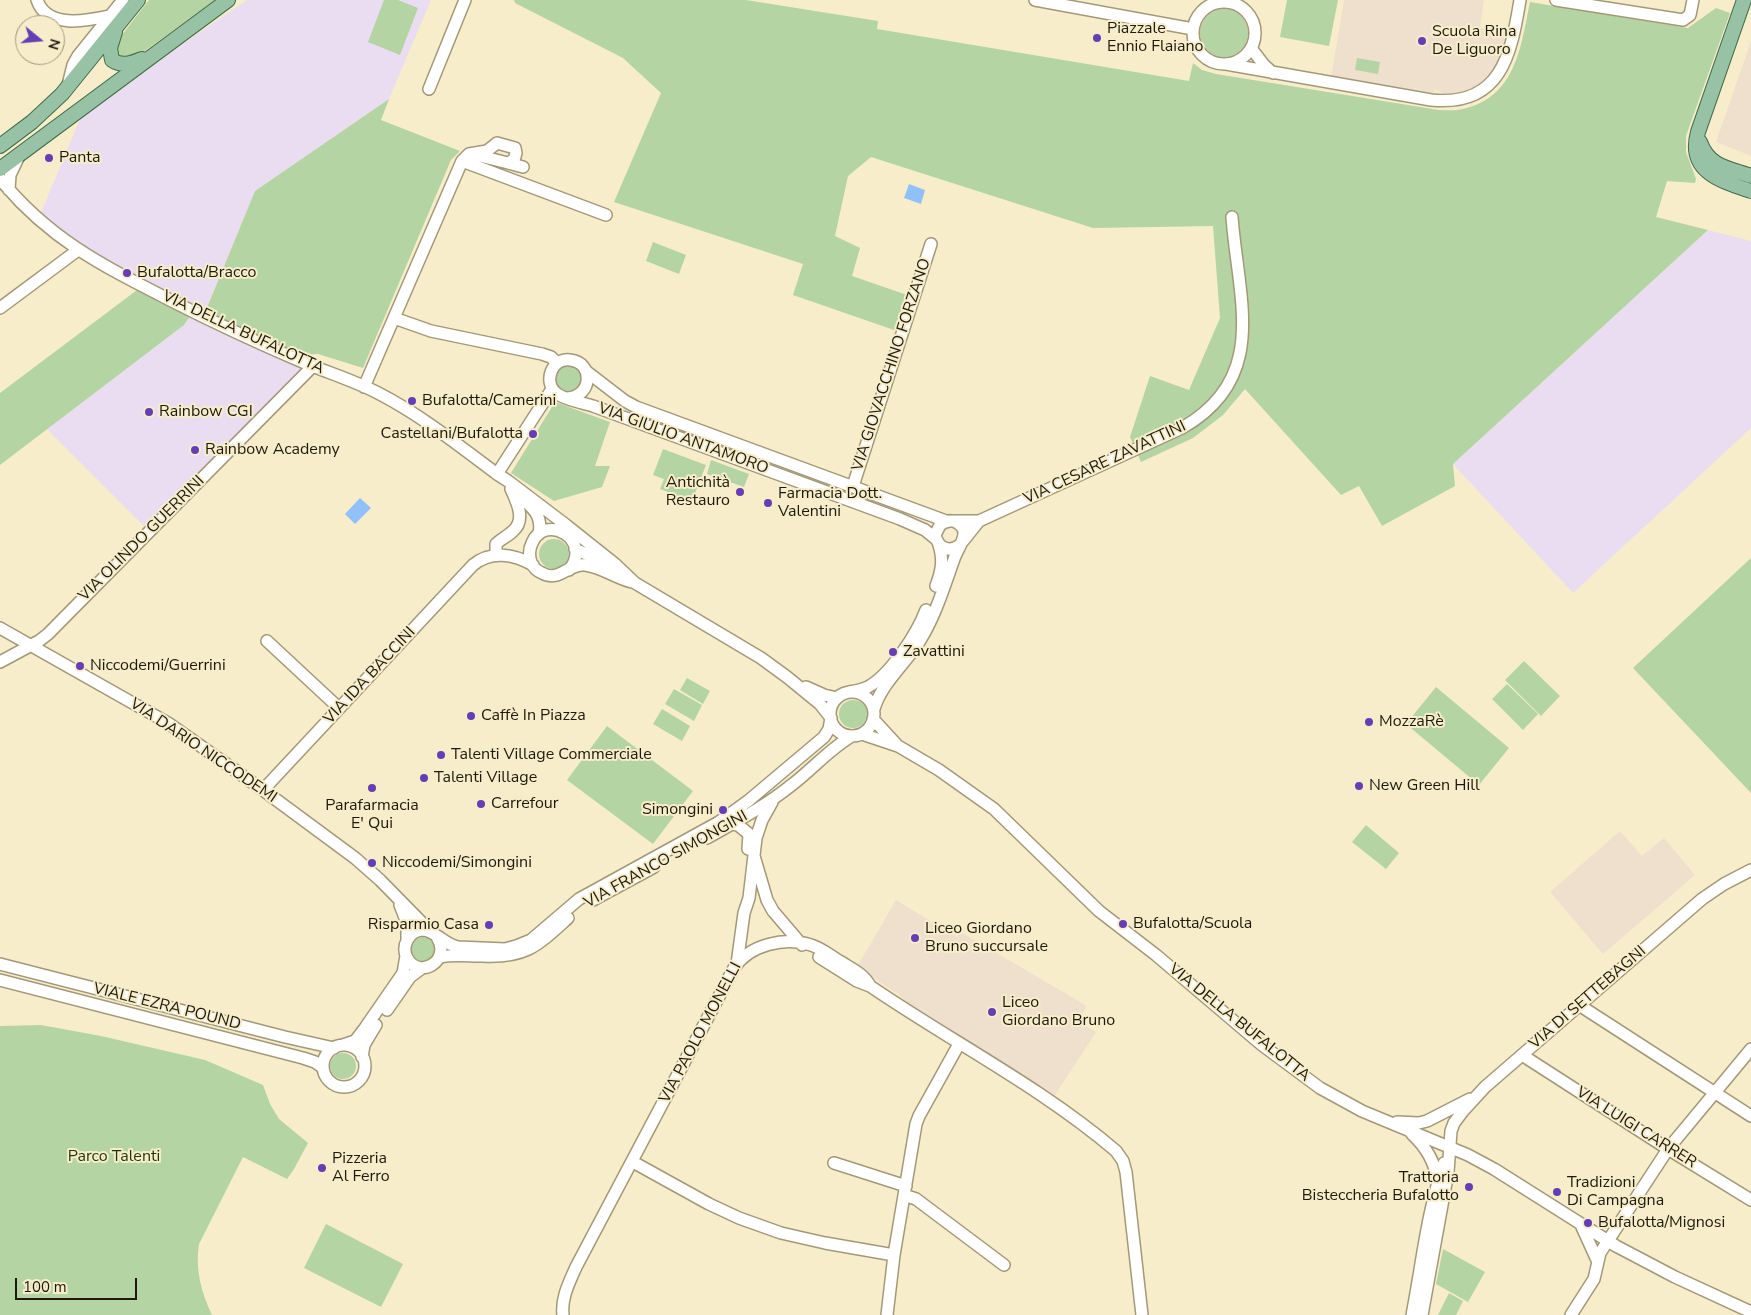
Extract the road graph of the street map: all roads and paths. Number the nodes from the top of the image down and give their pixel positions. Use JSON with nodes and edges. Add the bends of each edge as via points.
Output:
{"nodes":[{"id":1,"x":37,"y":0,"type":"edge"},
{"id":2,"x":138,"y":0,"type":"edge"},
{"id":3,"x":228,"y":0,"type":"edge"},
{"id":4,"x":465,"y":0,"type":"edge"},
{"id":5,"x":1035,"y":0,"type":"edge"},
{"id":6,"x":1520,"y":0,"type":"edge"},
{"id":7,"x":1556,"y":0,"type":"edge"},
{"id":8,"x":1693,"y":0,"type":"edge"},
{"id":9,"x":1744,"y":0,"type":"edge"},
{"id":10,"x":1240,"y":3,"type":"edge"},
{"id":11,"x":125,"y":6,"type":"edge"},
{"id":12,"x":109,"y":16,"type":"junction"},
{"id":13,"x":76,"y":21,"type":"junction"},
{"id":14,"x":1193,"y":29,"type":"junction"},
{"id":15,"x":91,"y":39,"type":"junction"},
{"id":16,"x":174,"y":39,"type":"junction"},
{"id":17,"x":1251,"y":48,"type":"junction"},
{"id":18,"x":1226,"y":64,"type":"junction"},
{"id":19,"x":1273,"y":73,"type":"junction"},
{"id":20,"x":67,"y":89,"type":"junction"},
{"id":21,"x":429,"y":89,"type":"dead end"},
{"id":22,"x":1698,"y":132,"type":"junction"},
{"id":23,"x":0,"y":146,"type":"edge"},
{"id":24,"x":20,"y":154,"type":"junction"},
{"id":25,"x":472,"y":154,"type":"junction"},
{"id":26,"x":462,"y":161,"type":"junction"},
{"id":27,"x":508,"y":163,"type":"junction"},
{"id":28,"x":523,"y":167,"type":"dead end"},
{"id":29,"x":0,"y":169,"type":"edge"},
{"id":30,"x":1751,"y":176,"type":"edge"},
{"id":31,"x":0,"y":179,"type":"edge"},
{"id":32,"x":9,"y":190,"type":"junction"},
{"id":33,"x":1751,"y":191,"type":"edge"},
{"id":34,"x":606,"y":215,"type":"dead end"},
{"id":35,"x":1232,"y":217,"type":"dead end"},
{"id":36,"x":932,"y":244,"type":"dead end"},
{"id":37,"x":78,"y":250,"type":"junction"},
{"id":38,"x":0,"y":308,"type":"edge"},
{"id":39,"x":394,"y":318,"type":"junction"},
{"id":40,"x":558,"y":364,"type":"junction"},
{"id":41,"x":314,"y":366,"type":"junction"},
{"id":42,"x":586,"y":371,"type":"junction"},
{"id":43,"x":364,"y":387,"type":"junction"},
{"id":44,"x":553,"y":390,"type":"junction"},
{"id":45,"x":567,"y":398,"type":"junction"},
{"id":46,"x":497,"y":474,"type":"junction"},
{"id":47,"x":853,"y":486,"type":"junction"},
{"id":48,"x":511,"y":489,"type":"junction"},
{"id":49,"x":540,"y":505,"type":"junction"},
{"id":50,"x":950,"y":521,"type":"junction"},
{"id":51,"x":979,"y":522,"type":"junction"},
{"id":52,"x":562,"y":532,"type":"junction"},
{"id":53,"x":539,"y":534,"type":"junction"},
{"id":54,"x":937,"y":540,"type":"junction"},
{"id":55,"x":962,"y":543,"type":"junction"},
{"id":56,"x":576,"y":549,"type":"junction"},
{"id":57,"x":496,"y":555,"type":"junction"},
{"id":58,"x":533,"y":564,"type":"junction"},
{"id":59,"x":569,"y":570,"type":"junction"},
{"id":60,"x":623,"y":571,"type":"junction"},
{"id":61,"x":635,"y":583,"type":"junction"},
{"id":62,"x":0,"y":628,"type":"edge"},
{"id":63,"x":267,"y":641,"type":"dead end"},
{"id":64,"x":30,"y":645,"type":"junction"},
{"id":65,"x":0,"y":662,"type":"edge"},
{"id":66,"x":787,"y":677,"type":"junction"},
{"id":67,"x":849,"y":692,"type":"junction"},
{"id":68,"x":838,"y":698,"type":"junction"},
{"id":69,"x":339,"y":708,"type":"junction"},
{"id":70,"x":873,"y":714,"type":"junction"},
{"id":71,"x":831,"y":718,"type":"junction"},
{"id":72,"x":857,"y":735,"type":"junction"},
{"id":73,"x":898,"y":746,"type":"junction"},
{"id":74,"x":790,"y":767,"type":"junction"},
{"id":75,"x":806,"y":774,"type":"junction"},
{"id":76,"x":263,"y":790,"type":"junction"},
{"id":77,"x":774,"y":798,"type":"junction"},
{"id":78,"x":751,"y":813,"type":"junction"},
{"id":79,"x":732,"y":824,"type":"junction"},
{"id":80,"x":749,"y":834,"type":"junction"},
{"id":81,"x":754,"y":856,"type":"junction"},
{"id":82,"x":1751,"y":870,"type":"edge"},
{"id":83,"x":393,"y":893,"type":"junction"},
{"id":84,"x":744,"y":913,"type":"junction"},
{"id":85,"x":434,"y":934,"type":"junction"},
{"id":86,"x":407,"y":940,"type":"junction"},
{"id":87,"x":798,"y":942,"type":"junction"},
{"id":88,"x":406,"y":956,"type":"junction"},
{"id":89,"x":440,"y":957,"type":"junction"},
{"id":90,"x":0,"y":964,"type":"edge"},
{"id":91,"x":737,"y":964,"type":"junction"},
{"id":92,"x":422,"y":968,"type":"junction"},
{"id":93,"x":0,"y":980,"type":"edge"},
{"id":94,"x":105,"y":991,"type":"junction"},
{"id":95,"x":1580,"y":1005,"type":"junction"},
{"id":96,"x":101,"y":1006,"type":"junction"},
{"id":97,"x":246,"y":1027,"type":"junction"},
{"id":98,"x":242,"y":1042,"type":"junction"},
{"id":99,"x":959,"y":1044,"type":"junction"},
{"id":100,"x":337,"y":1047,"type":"junction"},
{"id":101,"x":1751,"y":1049,"type":"edge"},
{"id":102,"x":1522,"y":1055,"type":"junction"},
{"id":103,"x":362,"y":1057,"type":"junction"},
{"id":104,"x":322,"y":1067,"type":"junction"},
{"id":105,"x":1714,"y":1093,"type":"junction"},
{"id":106,"x":1478,"y":1094,"type":"junction"},
{"id":107,"x":1751,"y":1116,"type":"edge"},
{"id":108,"x":1388,"y":1122,"type":"junction"},
{"id":109,"x":1407,"y":1130,"type":"junction"},
{"id":110,"x":1450,"y":1147,"type":"junction"},
{"id":111,"x":1668,"y":1149,"type":"junction"},
{"id":112,"x":632,"y":1162,"type":"junction"},
{"id":113,"x":834,"y":1163,"type":"dead end"},
{"id":114,"x":1437,"y":1184,"type":"junction"},
{"id":115,"x":905,"y":1191,"type":"junction"},
{"id":116,"x":1751,"y":1200,"type":"edge"},
{"id":117,"x":1582,"y":1226,"type":"junction"},
{"id":118,"x":1608,"y":1242,"type":"junction"},
{"id":119,"x":894,"y":1255,"type":"junction"},
{"id":120,"x":1597,"y":1260,"type":"junction"},
{"id":121,"x":1004,"y":1265,"type":"dead end"},
{"id":122,"x":1750,"y":1310,"type":"edge"},
{"id":123,"x":563,"y":1315,"type":"edge"},
{"id":124,"x":886,"y":1315,"type":"edge"},
{"id":125,"x":1142,"y":1315,"type":"edge"},
{"id":126,"x":1412,"y":1315,"type":"edge"},
{"id":127,"x":1422,"y":1315,"type":"edge"},
{"id":128,"x":1571,"y":1315,"type":"edge"}],
"edges":[{"from":1,"to":13,"type":"street","via":[[45,12],[63,20]]},
{"from":2,"to":11,"type":"main road"},
{"from":3,"to":16,"type":"main road"},
{"from":4,"to":21,"type":"street"},
{"from":5,"to":14,"type":"street"},
{"from":6,"to":19,"type":"street","via":[[1512,44],[1500,71],[1489,86],[1461,99],[1431,100]]},
{"from":7,"to":8,"type":"street","via":[[1684,20],[1690,16]]},
{"from":9,"to":22,"type":"main road"},
{"from":10,"to":14,"type":"street","via":[[1207,6]]},
{"from":10,"to":17,"type":"street","via":[[1253,21],[1255,30]]},
{"from":11,"to":12,"type":"street"},
{"from":11,"to":16,"type":"main road","via":[[111,43],[110,54],[114,62],[134,62]]},
{"from":11,"to":20,"type":"main road"},
{"from":12,"to":13,"type":"street"},
{"from":12,"to":15,"type":"street"},
{"from":13,"to":15,"type":"street","via":[[88,28]]},
{"from":14,"to":18,"type":"street","via":[[1193,38],[1201,54],[1208,60]]},
{"from":15,"to":20,"type":"street","via":[[73,65]]},
{"from":16,"to":24,"type":"main road"},
{"from":17,"to":18,"type":"street","via":[[1240,59]]},
{"from":17,"to":19,"type":"street"},
{"from":18,"to":19,"type":"street"},
{"from":20,"to":23,"type":"main road"},
{"from":22,"to":30,"type":"main road","via":[[1708,157]]},
{"from":22,"to":33,"type":"main road","via":[[1696,148],[1705,170],[1720,180]]},
{"from":24,"to":29,"type":"main road"},
{"from":24,"to":32,"type":"street","via":[[10,175]]},
{"from":25,"to":26,"type":"street"},
{"from":25,"to":27,"type":"street"},
{"from":25,"to":27,"type":"street","via":[[487,151],[497,142],[520,147],[515,158]]},
{"from":26,"to":34,"type":"street"},
{"from":26,"to":39,"type":"street"},
{"from":27,"to":28,"type":"street"},
{"from":31,"to":32,"type":"street","name":"VIA DELLA BUFALOTTA"},
{"from":32,"to":37,"type":"street","name":"VIA DELLA BUFALOTTA","via":[[43,223]]},
{"from":35,"to":51,"type":"street","name":"VIA CESARE ZAVATTINI","via":[[1243,333],[1235,373],[1220,398],[1182,428]]},
{"from":36,"to":47,"type":"street","name":"VIA GIOVACCHINO FORZANO"},
{"from":37,"to":38,"type":"street"},
{"from":37,"to":41,"type":"street","name":"VIA DELLA BUFALOTTA","via":[[203,317]]},
{"from":39,"to":40,"type":"street","via":[[431,331],[542,354]]},
{"from":39,"to":43,"type":"street"},
{"from":40,"to":42,"type":"street","name":"VIA GIULIO ANTAMORO","via":[[573,360]]},
{"from":40,"to":44,"type":"street","via":[[550,376]]},
{"from":41,"to":43,"type":"street","name":"VIA DELLA BUFALOTTA"},
{"from":41,"to":64,"type":"street","name":"VIA OLINDO GUERRINI","via":[[57,625]]},
{"from":42,"to":45,"type":"street","name":"VIA GIULIO ANTAMORO","via":[[588,380],[584,390],[575,397]]},
{"from":42,"to":47,"type":"street","name":"VIA GIULIO ANTAMORO","via":[[636,407]]},
{"from":43,"to":46,"type":"street","name":"VIA DELLA BUFALOTTA","via":[[431,425]]},
{"from":44,"to":45,"type":"street","name":"VIA GIULIO ANTAMORO"},
{"from":44,"to":46,"type":"street"},
{"from":45,"to":54,"type":"street","name":"VIA GIULIO ANTAMORO","via":[[900,519],[925,530]]},
{"from":46,"to":48,"type":"street","name":"VIA DELLA BUFALOTTA"},
{"from":46,"to":49,"type":"street","name":"VIA DELLA BUFALOTTA"},
{"from":47,"to":50,"type":"street","name":"VIA GIULIO ANTAMORO"},
{"from":48,"to":53,"type":"street","name":"VIA DELLA BUFALOTTA","via":[[537,512],[541,522]]},
{"from":48,"to":57,"type":"street","via":[[518,506],[519,520],[514,530],[496,544]]},
{"from":49,"to":52,"type":"street","name":"VIA DELLA BUFALOTTA"},
{"from":49,"to":60,"type":"street","name":"VIA DELLA BUFALOTTA"},
{"from":50,"to":51,"type":"street","name":"VIA CESARE ZAVATTINI"},
{"from":50,"to":54,"type":"street","via":[[941,523],[937,529]]},
{"from":50,"to":55,"type":"street","via":[[962,528]]},
{"from":51,"to":55,"type":"street","name":"VIA CESARE ZAVATTINI"},
{"from":52,"to":53,"type":"street","via":[[548,530]]},
{"from":52,"to":56,"type":"street","name":"VIA DELLA BUFALOTTA"},
{"from":53,"to":58,"type":"street","via":[[530,549]]},
{"from":54,"to":55,"type":"street","via":[[943,548],[949,549]]},
{"from":54,"to":67,"type":"street","via":[[942,569],[919,626],[878,680],[863,689]]},
{"from":55,"to":70,"type":"street","name":"VIA CESARE ZAVATTINI","via":[[927,628],[878,696]]},
{"from":56,"to":59,"type":"street"},
{"from":56,"to":60,"type":"street","name":"VIA DELLA BUFALOTTA"},
{"from":57,"to":58,"type":"street"},
{"from":57,"to":69,"type":"street","name":"VIA IDA BACCINI","via":[[477,562]]},
{"from":58,"to":59,"type":"street","name":"VIA DELLA BUFALOTTA","via":[[549,576]]},
{"from":59,"to":61,"type":"street","name":"VIA DELLA BUFALOTTA","via":[[577,565],[595,566]]},
{"from":60,"to":61,"type":"street","name":"VIA DELLA BUFALOTTA"},
{"from":61,"to":66,"type":"street","name":"VIA DELLA BUFALOTTA"},
{"from":62,"to":64,"type":"street","name":"VIA DARIO NICCODEMI"},
{"from":63,"to":69,"type":"street"},
{"from":64,"to":65,"type":"street","name":"VIA OLINDO GUERRINI"},
{"from":64,"to":76,"type":"street","name":"VIA DARIO NICCODEMI","via":[[168,723]]},
{"from":66,"to":68,"type":"street","name":"VIA DELLA BUFALOTTA","via":[[819,693]]},
{"from":66,"to":71,"type":"street","name":"VIA DELLA BUFALOTTA","via":[[820,704]]},
{"from":67,"to":68,"type":"street"},
{"from":67,"to":70,"type":"street","via":[[865,696],[871,703]]},
{"from":68,"to":71,"type":"street","via":[[831,707]]},
{"from":69,"to":76,"type":"street","name":"VIA IDA BACCINI"},
{"from":70,"to":72,"type":"street","via":[[869,728]]},
{"from":70,"to":73,"type":"street","name":"VIA DELLA BUFALOTTA"},
{"from":71,"to":72,"type":"street","via":[[838,731]]},
{"from":71,"to":74,"type":"street","name":"VIA FRANCO SIMONGINI","via":[[824,737]]},
{"from":72,"to":73,"type":"street","name":"VIA DELLA BUFALOTTA"},
{"from":72,"to":75,"type":"street","name":"VIA FRANCO SIMONGINI","via":[[838,746]]},
{"from":73,"to":108,"type":"street","name":"VIA DELLA BUFALOTTA","via":[[994,809],[1099,911],[1290,1067],[1346,1103]]},
{"from":74,"to":75,"type":"street"},
{"from":74,"to":78,"type":"street","via":[[775,786],[755,802]]},
{"from":74,"to":85,"type":"street","name":"VIA FRANCO SIMONGINI","via":[[719,822],[579,899],[528,941],[505,949],[484,949],[454,946]]},
{"from":75,"to":77,"type":"street","name":"VIA FRANCO SIMONGINI"},
{"from":76,"to":83,"type":"street","name":"VIA DARIO NICCODEMI","via":[[339,845]]},
{"from":77,"to":78,"type":"street","name":"VIA FRANCO SIMONGINI"},
{"from":77,"to":81,"type":"street","via":[[760,825]]},
{"from":78,"to":79,"type":"street","name":"VIA FRANCO SIMONGINI"},
{"from":78,"to":80,"type":"street"},
{"from":79,"to":80,"type":"street"},
{"from":79,"to":89,"type":"street","name":"VIA FRANCO SIMONGINI","via":[[582,906],[546,938],[523,952],[499,957]]},
{"from":80,"to":84,"type":"street","via":[[742,899]]},
{"from":81,"to":84,"type":"street"},
{"from":81,"to":87,"type":"street","via":[[767,900]]},
{"from":82,"to":95,"type":"street","name":"VIA DI SETTEBAGNI","via":[[1709,894]]},
{"from":83,"to":85,"type":"street","name":"VIA DARIO NICCODEMI"},
{"from":83,"to":86,"type":"street","name":"VIA DARIO NICCODEMI","via":[[406,918]]},
{"from":84,"to":91,"type":"street"},
{"from":85,"to":86,"type":"street","via":[[425,930],[416,932]]},
{"from":85,"to":89,"type":"street","via":[[441,945]]},
{"from":86,"to":88,"type":"street"},
{"from":87,"to":91,"type":"street","name":"VIA PAOLO MONELLI","via":[[758,948]]},
{"from":87,"to":99,"type":"street"},
{"from":88,"to":92,"type":"street","via":[[413,965]]},
{"from":88,"to":100,"type":"street","via":[[402,974],[361,1034],[354,1042]]},
{"from":89,"to":92,"type":"street","via":[[433,965]]},
{"from":90,"to":94,"type":"street","name":"VIALE EZRA POUND"},
{"from":91,"to":112,"type":"street","name":"VIA PAOLO MONELLI"},
{"from":92,"to":103,"type":"street","via":[[410,977],[367,1038]]},
{"from":93,"to":96,"type":"street","name":"VIALE EZRA POUND"},
{"from":94,"to":96,"type":"street"},
{"from":94,"to":97,"type":"street","name":"VIALE EZRA POUND"},
{"from":95,"to":102,"type":"street","name":"VIA DI SETTEBAGNI"},
{"from":95,"to":105,"type":"street"},
{"from":96,"to":98,"type":"street","name":"VIALE EZRA POUND"},
{"from":97,"to":98,"type":"street"},
{"from":97,"to":100,"type":"street","name":"VIALE EZRA POUND"},
{"from":98,"to":104,"type":"street","name":"VIALE EZRA POUND","via":[[309,1059]]},
{"from":99,"to":115,"type":"street","via":[[916,1124]]},
{"from":99,"to":125,"type":"street","via":[[1055,1104],[1121,1156],[1127,1179]]},
{"from":100,"to":103,"type":"street","via":[[353,1048]]},
{"from":100,"to":104,"type":"street","via":[[326,1054]]},
{"from":101,"to":105,"type":"street"},
{"from":102,"to":106,"type":"street","name":"VIA DI SETTEBAGNI"},
{"from":102,"to":111,"type":"street","name":"VIA LUIGI CARRER"},
{"from":103,"to":104,"type":"street","via":[[363,1072],[351,1086],[332,1084]]},
{"from":105,"to":107,"type":"street"},
{"from":105,"to":111,"type":"street"},
{"from":106,"to":108,"type":"street","via":[[1427,1121]]},
{"from":106,"to":110,"type":"street","name":"VIA DI SETTEBAGNI","via":[[1454,1123]]},
{"from":108,"to":109,"type":"street","name":"VIA DELLA BUFALOTTA"},
{"from":109,"to":110,"type":"street","name":"VIA DELLA BUFALOTTA"},
{"from":109,"to":114,"type":"street","via":[[1429,1154]]},
{"from":110,"to":114,"type":"street"},
{"from":110,"to":117,"type":"street","name":"VIA DELLA BUFALOTTA","via":[[1483,1163]]},
{"from":110,"to":127,"type":"street"},
{"from":111,"to":116,"type":"street","name":"VIA LUIGI CARRER"},
{"from":111,"to":118,"type":"street"},
{"from":112,"to":119,"type":"street","via":[[709,1204],[781,1233]]},
{"from":112,"to":123,"type":"street","name":"VIA PAOLO MONELLI","via":[[570,1281],[563,1301]]},
{"from":113,"to":115,"type":"street"},
{"from":114,"to":126,"type":"street"},
{"from":115,"to":119,"type":"street"},
{"from":115,"to":121,"type":"street"},
{"from":117,"to":118,"type":"street","name":"VIA DELLA BUFALOTTA"},
{"from":117,"to":120,"type":"street"},
{"from":118,"to":120,"type":"street"},
{"from":118,"to":122,"type":"street","name":"VIA DELLA BUFALOTTA","via":[[1666,1273]]},
{"from":119,"to":124,"type":"street"},
{"from":120,"to":128,"type":"street","via":[[1594,1279]]}]}
